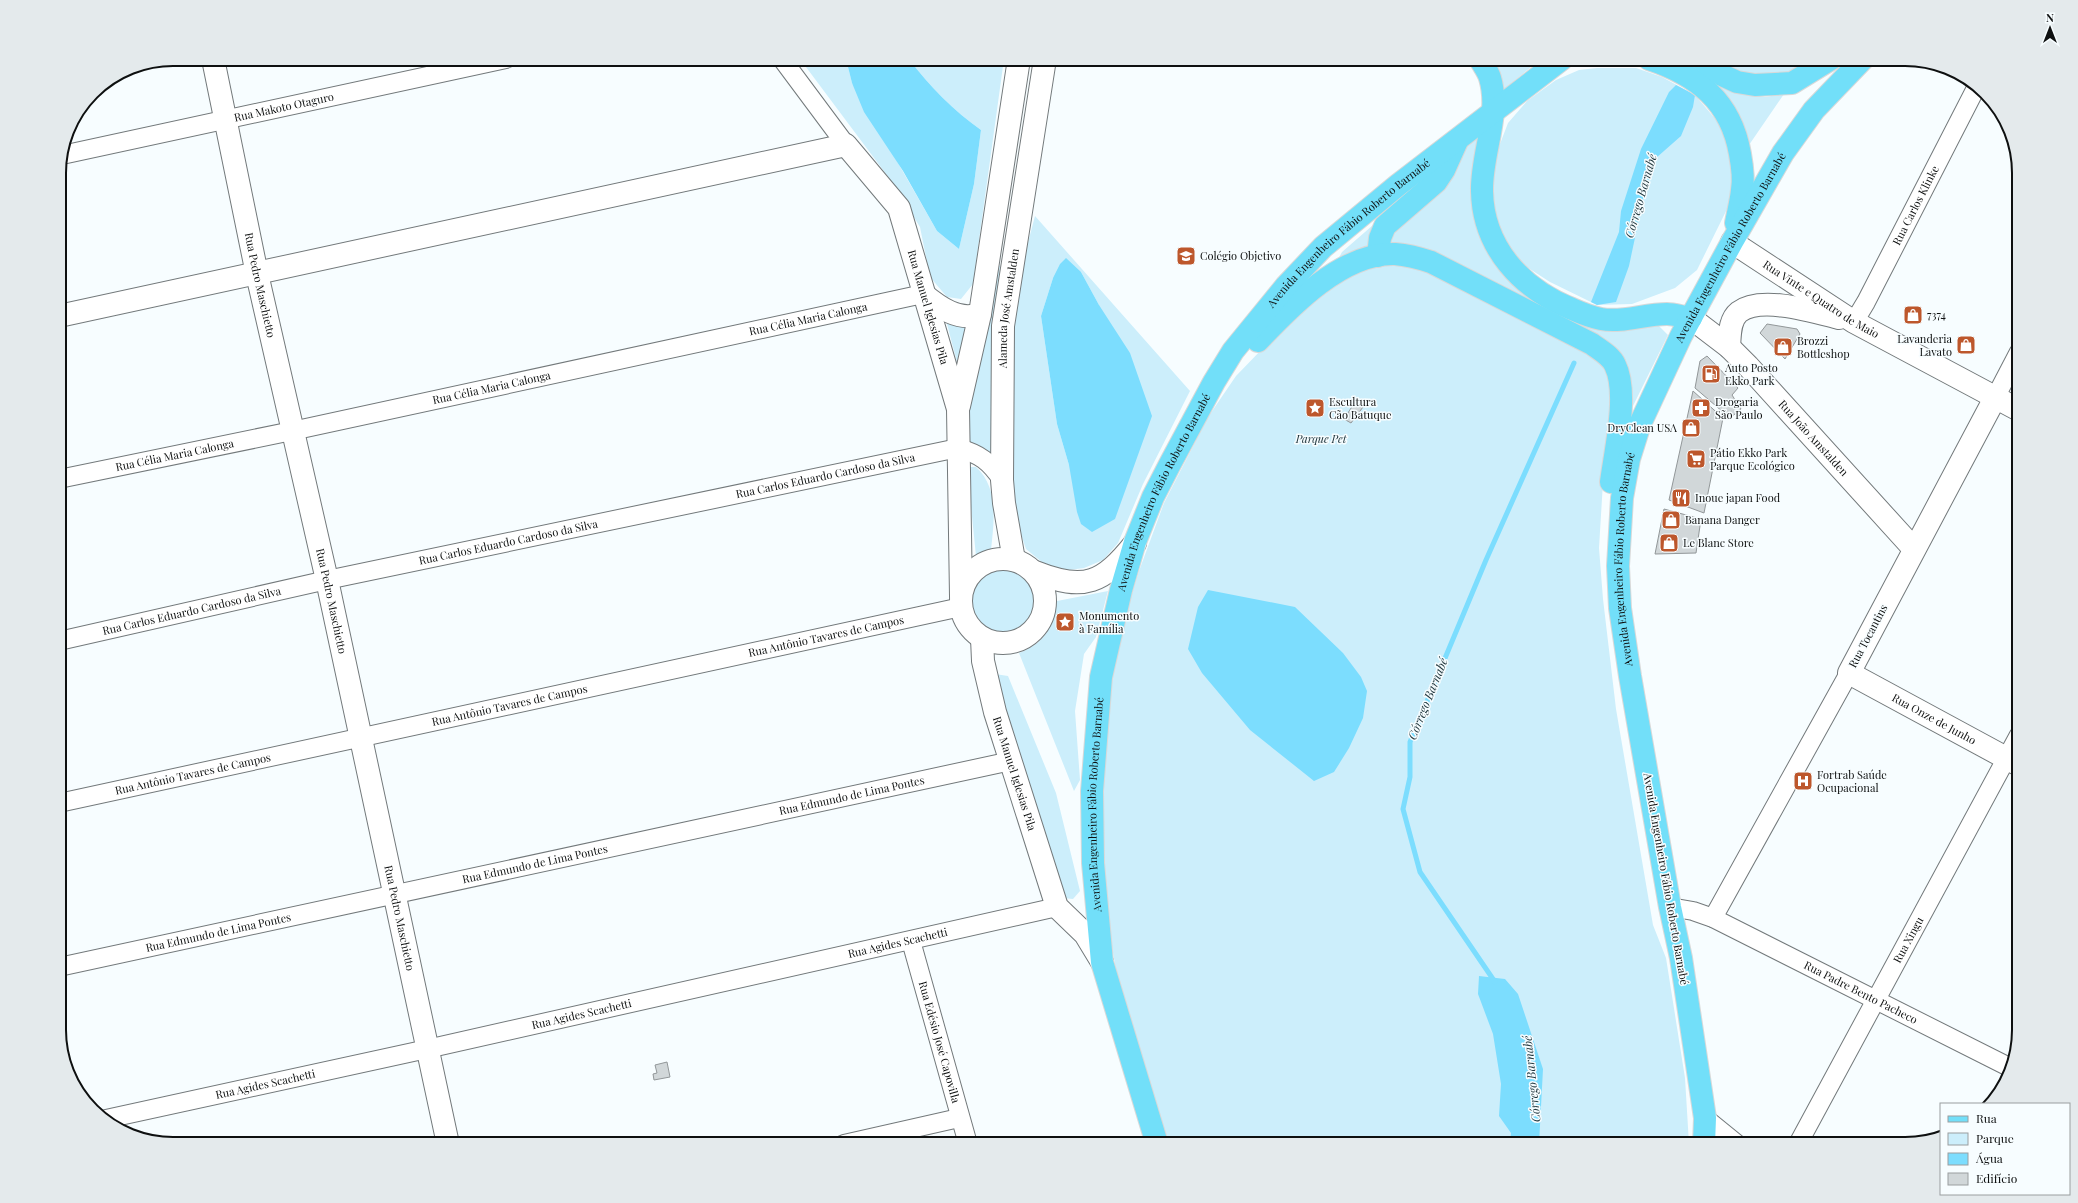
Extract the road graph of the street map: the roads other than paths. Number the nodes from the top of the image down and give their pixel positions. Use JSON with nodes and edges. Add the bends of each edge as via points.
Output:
{"nodes":[{"id":1,"x":214,"y":66,"type":"edge"},
{"id":2,"x":473,"y":66,"type":"edge"},
{"id":3,"x":787,"y":66,"type":"edge"},
{"id":4,"x":1018,"y":66,"type":"edge"},
{"id":5,"x":1044,"y":66,"type":"edge"},
{"id":6,"x":1484,"y":66,"type":"edge"},
{"id":7,"x":1553,"y":66,"type":"edge"},
{"id":8,"x":1666,"y":66,"type":"edge"},
{"id":9,"x":1710,"y":66,"type":"edge"},
{"id":10,"x":1820,"y":66,"type":"edge"},
{"id":11,"x":1857,"y":66,"type":"edge"},
{"id":12,"x":1974,"y":91,"type":"edge"},
{"id":13,"x":1492,"y":113,"type":"junction"},
{"id":14,"x":225,"y":119,"type":"junction"},
{"id":15,"x":1458,"y":138,"type":"junction"},
{"id":16,"x":846,"y":145,"type":"junction"},
{"id":17,"x":68,"y":154,"type":"edge"},
{"id":18,"x":1732,"y":242,"type":"junction"},
{"id":19,"x":1378,"y":256,"type":"junction"},
{"id":20,"x":257,"y":274,"type":"junction"},
{"id":21,"x":923,"y":294,"type":"junction"},
{"id":22,"x":980,"y":314,"type":"junction"},
{"id":23,"x":66,"y":315,"type":"edge"},
{"id":24,"x":1691,"y":318,"type":"junction"},
{"id":25,"x":1854,"y":322,"type":"junction"},
{"id":26,"x":1729,"y":347,"type":"junction"},
{"id":27,"x":2012,"y":365,"type":"edge"},
{"id":28,"x":1995,"y":398,"type":"junction"},
{"id":29,"x":2012,"y":406,"type":"edge"},
{"id":30,"x":958,"y":409,"type":"junction"},
{"id":31,"x":1198,"y":412,"type":"junction"},
{"id":32,"x":292,"y":431,"type":"junction"},
{"id":33,"x":958,"y":448,"type":"junction"},
{"id":34,"x":66,"y":479,"type":"edge"},
{"id":35,"x":1002,"y":480,"type":"junction"},
{"id":36,"x":1136,"y":542,"type":"junction"},
{"id":37,"x":1914,"y":548,"type":"junction"},
{"id":38,"x":1014,"y":560,"type":"junction"},
{"id":39,"x":1035,"y":572,"type":"junction"},
{"id":40,"x":327,"y":580,"type":"junction"},
{"id":41,"x":961,"y":601,"type":"junction"},
{"id":42,"x":1622,"y":620,"type":"junction"},
{"id":43,"x":982,"y":638,"type":"junction"},
{"id":44,"x":66,"y":639,"type":"edge"},
{"id":45,"x":1849,"y":672,"type":"junction"},
{"id":46,"x":361,"y":736,"type":"junction"},
{"id":47,"x":1011,"y":761,"type":"junction"},
{"id":48,"x":2012,"y":761,"type":"edge"},
{"id":49,"x":2012,"y":764,"type":"edge"},
{"id":50,"x":66,"y":802,"type":"edge"},
{"id":51,"x":393,"y":894,"type":"junction"},
{"id":52,"x":1057,"y":907,"type":"junction"},
{"id":53,"x":1670,"y":907,"type":"junction"},
{"id":54,"x":1713,"y":918,"type":"junction"},
{"id":55,"x":911,"y":941,"type":"junction"},
{"id":56,"x":1102,"y":962,"type":"junction"},
{"id":57,"x":66,"y":965,"type":"edge"},
{"id":58,"x":1876,"y":1000,"type":"junction"},
{"id":59,"x":427,"y":1049,"type":"junction"},
{"id":60,"x":2006,"y":1065,"type":"edge"},
{"id":61,"x":112,"y":1118,"type":"edge"},
{"id":62,"x":959,"y":1118,"type":"junction"},
{"id":63,"x":1705,"y":1118,"type":"junction"},
{"id":64,"x":446,"y":1137,"type":"edge"},
{"id":65,"x":875,"y":1137,"type":"edge"},
{"id":66,"x":966,"y":1137,"type":"edge"},
{"id":67,"x":1155,"y":1137,"type":"edge"},
{"id":68,"x":1704,"y":1137,"type":"edge"},
{"id":69,"x":1729,"y":1137,"type":"edge"},
{"id":70,"x":1802,"y":1137,"type":"edge"}],
"edges":[{"from":1,"to":14,"type":"street","name":"Rua Pedro Maschietto"},
{"from":2,"to":14,"type":"street","name":"Rua Makoto Otaguro"},
{"from":3,"to":16,"type":"street","name":"Rua Manuel Iglesias Pila"},
{"from":4,"to":22,"type":"street"},
{"from":5,"to":35,"type":"street","name":"Alameda José Amstalden","via":[[1003,326]]},
{"from":6,"to":13,"type":"main road","via":[[1493,95]]},
{"from":7,"to":13,"type":"main road","name":"Avenida Engenheiro Fábio Roberto Barnabé"},
{"from":8,"to":18,"type":"main road","via":[[1702,85],[1730,119],[1737,136],[1742,164],[1742,189]]},
{"from":9,"to":10,"type":"main road","via":[[1738,82],[1755,85],[1792,83]]},
{"from":11,"to":18,"type":"main road","name":"Avenida Engenheiro Fábio Roberto Barnabé","via":[[1814,110],[1783,153]]},
{"from":12,"to":25,"type":"street","name":"Rua Carlos Klinke"},
{"from":13,"to":15,"type":"main road","name":"Avenida Engenheiro Fábio Roberto Barnabé"},
{"from":13,"to":24,"type":"main road","via":[[1482,191],[1484,209],[1499,249],[1520,276],[1537,292],[1599,319],[1616,321],[1667,314]]},
{"from":14,"to":17,"type":"street","name":"Rua Makoto Otaguro"},
{"from":14,"to":20,"type":"street","name":"Rua Pedro Maschietto"},
{"from":15,"to":19,"type":"main road","via":[[1436,182],[1385,226],[1380,238]]},
{"from":15,"to":31,"type":"main road","name":"Avenida Engenheiro Fábio Roberto Barnabé","via":[[1323,247],[1286,286],[1233,351]]},
{"from":16,"to":20,"type":"street"},
{"from":16,"to":21,"type":"street","name":"Rua Manuel Iglesias Pila","via":[[899,208]]},
{"from":18,"to":24,"type":"main road","name":"Avenida Engenheiro Fábio Roberto Barnabé"},
{"from":18,"to":25,"type":"street","name":"Rua Vinte e Quatro de Maio"},
{"from":19,"to":31,"type":"main road","via":[[1353,264],[1336,274],[1284,314],[1238,365],[1217,394]]},
{"from":19,"to":42,"type":"main road","via":[[1394,254],[1431,262],[1592,344],[1615,365],[1621,406],[1610,492],[1606,570],[1610,602]]},
{"from":20,"to":23,"type":"street"},
{"from":20,"to":32,"type":"street","name":"Rua Pedro Maschietto"},
{"from":21,"to":22,"type":"street","via":[[940,308],[972,317]]},
{"from":21,"to":30,"type":"street","name":"Rua Manuel Iglesias Pila","via":[[933,319]]},
{"from":21,"to":32,"type":"street","name":"Rua Célia Maria Calonga"},
{"from":22,"to":30,"type":"street"},
{"from":24,"to":26,"type":"street","name":"Rua João Amstalden"},
{"from":24,"to":42,"type":"main road","name":"Avenida Engenheiro Fábio Roberto Barnabé","via":[[1640,424],[1629,459],[1619,532],[1618,566]]},
{"from":25,"to":26,"type":"street","via":[[1796,308],[1755,306],[1739,312],[1731,326]]},
{"from":25,"to":28,"type":"street","name":"Rua Vinte e Quatro de Maio"},
{"from":26,"to":37,"type":"street","name":"Rua João Amstalden"},
{"from":27,"to":28,"type":"street","name":"Rua Tocantins"},
{"from":28,"to":29,"type":"street","name":"Rua Vinte e Quatro de Maio"},
{"from":28,"to":37,"type":"street","name":"Rua Tocantins"},
{"from":30,"to":33,"type":"street","name":"Rua Manuel Iglesias Pila"},
{"from":31,"to":36,"type":"main road","name":"Avenida Engenheiro Fábio Roberto Barnabé","via":[[1160,484]]},
{"from":32,"to":34,"type":"street","name":"Rua Célia Maria Calonga"},
{"from":32,"to":40,"type":"street","name":"Rua Pedro Maschietto"},
{"from":33,"to":35,"type":"street","via":[[972,452],[992,465]]},
{"from":33,"to":40,"type":"street","name":"Rua Carlos Eduardo Cardoso da Silva"},
{"from":33,"to":41,"type":"street","name":"Rua Manuel Iglesias Pila"},
{"from":35,"to":38,"type":"street","name":"Alameda José Amstalden"},
{"from":36,"to":39,"type":"street","via":[[1117,565],[1094,579],[1069,583]]},
{"from":36,"to":56,"type":"main road","name":"Avenida Engenheiro Fábio Roberto Barnabé","via":[[1121,590],[1101,677],[1096,720],[1092,791],[1093,863]]},
{"from":37,"to":45,"type":"street","name":"Rua Tocantins"},
{"from":38,"to":39,"type":"street"},
{"from":38,"to":41,"type":"street","via":[[998,559],[982,564],[970,574],[964,584]]},
{"from":39,"to":43,"type":"street","via":[[1046,594],[1045,613],[1035,630],[1019,641],[1000,644]]},
{"from":40,"to":44,"type":"street","name":"Rua Carlos Eduardo Cardoso da Silva"},
{"from":40,"to":46,"type":"street","name":"Rua Pedro Maschietto"},
{"from":41,"to":43,"type":"street","via":[[964,619]]},
{"from":41,"to":46,"type":"street","name":"Rua Antônio Tavares de Campos"},
{"from":42,"to":53,"type":"main road","name":"Avenida Engenheiro Fábio Roberto Barnabé"},
{"from":43,"to":47,"type":"street","name":"Rua Manuel Iglesias Pila","via":[[983,661],[995,712]]},
{"from":45,"to":48,"type":"street","name":"Rua Onze de Junho"},
{"from":45,"to":54,"type":"street","name":"Rua Tocantins"},
{"from":46,"to":50,"type":"street","name":"Rua Antônio Tavares de Campos"},
{"from":46,"to":51,"type":"street","name":"Rua Pedro Maschietto"},
{"from":47,"to":51,"type":"street","name":"Rua Edmundo de Lima Pontes"},
{"from":47,"to":52,"type":"street","name":"Rua Manuel Iglesias Pila"},
{"from":49,"to":58,"type":"street","name":"Rua Xingu"},
{"from":51,"to":57,"type":"street","name":"Rua Edmundo de Lima Pontes"},
{"from":51,"to":59,"type":"street","name":"Rua Pedro Maschietto"},
{"from":52,"to":55,"type":"street","name":"Rua Agides Scachetti"},
{"from":52,"to":56,"type":"street","via":[[1085,934]]},
{"from":53,"to":54,"type":"street","name":"Rua Padre Bento Pacheco"},
{"from":53,"to":63,"type":"main road","name":"Avenida Engenheiro Fábio Roberto Barnabé","via":[[1681,958]]},
{"from":54,"to":58,"type":"street","name":"Rua Padre Bento Pacheco"},
{"from":55,"to":59,"type":"street","name":"Rua Agides Scachetti"},
{"from":55,"to":62,"type":"street","name":"Rua Edésio José Capovilla"},
{"from":56,"to":67,"type":"main road","name":"Avenida Engenheiro Fábio Roberto Barnabé"},
{"from":58,"to":60,"type":"street","name":"Rua Padre Bento Pacheco"},
{"from":58,"to":70,"type":"street","name":"Rua Xingu"},
{"from":59,"to":61,"type":"street","name":"Rua Agides Scachetti"},
{"from":59,"to":64,"type":"street","name":"Rua Pedro Maschietto"},
{"from":62,"to":65,"type":"street"},
{"from":62,"to":66,"type":"street","name":"Rua Edésio José Capovilla"},
{"from":63,"to":68,"type":"main road","name":"Avenida Engenheiro Fábio Roberto Barnabé"},
{"from":63,"to":69,"type":"street"}]}
